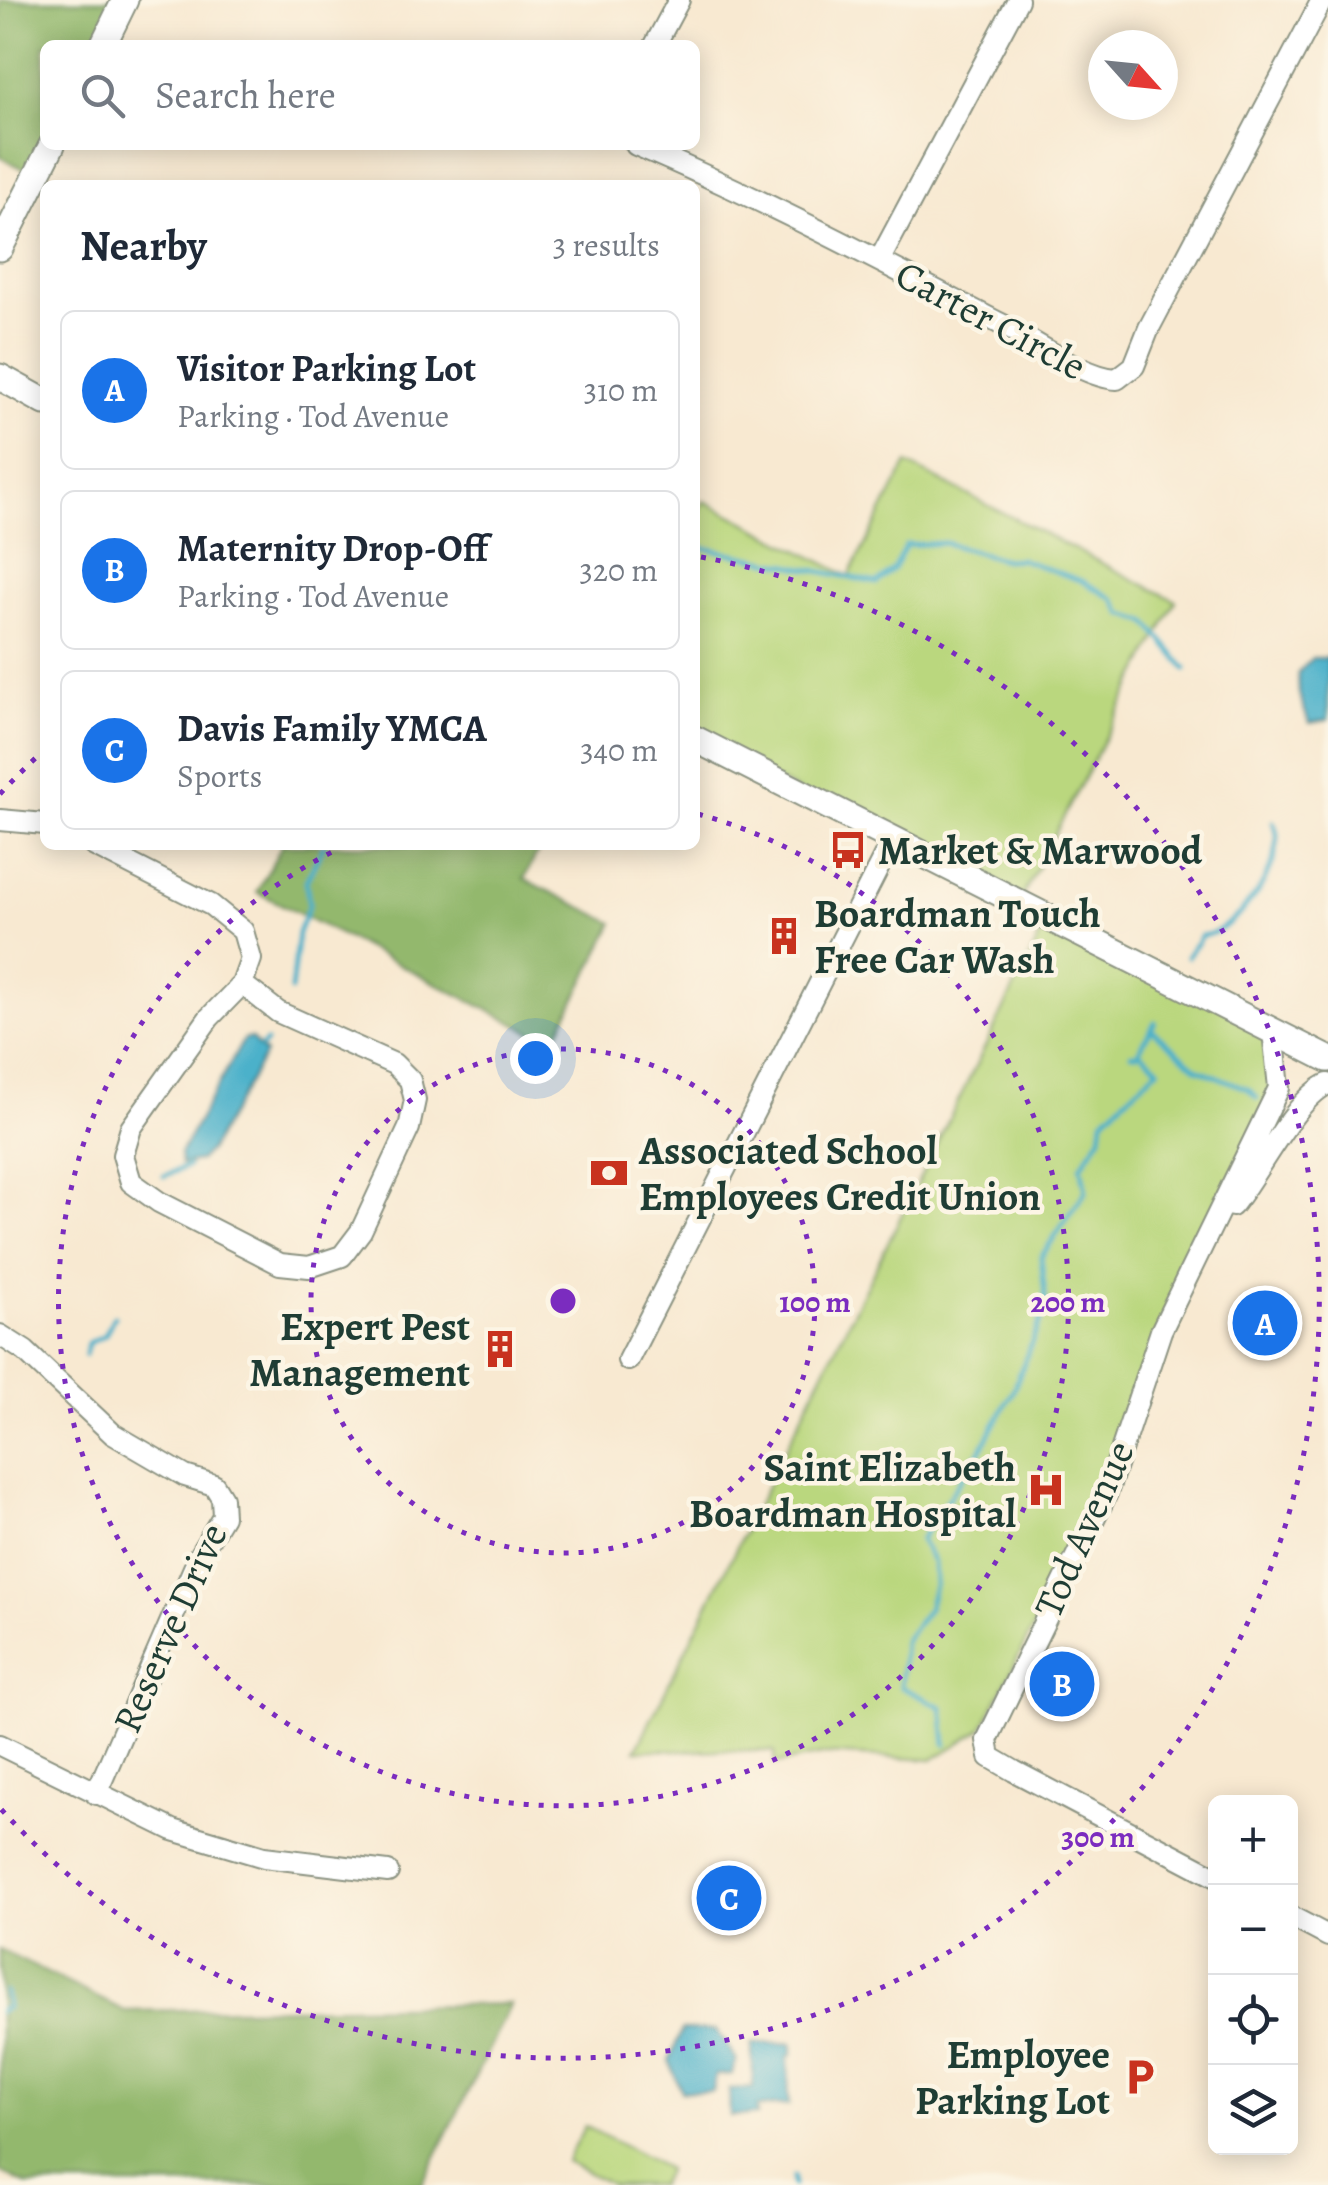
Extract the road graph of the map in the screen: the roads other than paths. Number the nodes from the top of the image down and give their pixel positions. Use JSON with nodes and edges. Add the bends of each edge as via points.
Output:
{"nodes":[{"id":1,"x":126,"y":0,"type":"edge"},
{"id":2,"x":679,"y":0,"type":"edge"},
{"id":3,"x":1018,"y":0,"type":"edge"},
{"id":4,"x":1322,"y":0,"type":"edge"},
{"id":5,"x":106,"y":40,"type":"edge"},
{"id":6,"x":658,"y":40,"type":"edge"},
{"id":7,"x":49,"y":150,"type":"edge"},
{"id":8,"x":646,"y":150,"type":"edge"},
{"id":9,"x":0,"y":248,"type":"edge"},
{"id":10,"x":879,"y":261,"type":"junction"},
{"id":11,"x":0,"y":377,"type":"edge"},
{"id":12,"x":40,"y":399,"type":"edge"},
{"id":13,"x":700,"y":742,"type":"edge"},
{"id":14,"x":0,"y":820,"type":"edge"},
{"id":15,"x":40,"y":824,"type":"edge"},
{"id":16,"x":893,"y":839,"type":"junction"},
{"id":17,"x":103,"y":850,"type":"edge"},
{"id":18,"x":242,"y":984,"type":"junction"},
{"id":19,"x":1273,"y":1031,"type":"junction"},
{"id":20,"x":1328,"y":1059,"type":"edge"},
{"id":21,"x":1328,"y":1084,"type":"edge"},
{"id":22,"x":1212,"y":1230,"type":"junction"},
{"id":23,"x":0,"y":1335,"type":"edge"},
{"id":24,"x":628,"y":1360,"type":"dead end"},
{"id":25,"x":0,"y":1746,"type":"edge"},
{"id":26,"x":96,"y":1794,"type":"junction"},
{"id":27,"x":388,"y":1872,"type":"dead end"},
{"id":28,"x":1208,"y":1873,"type":"edge"},
{"id":29,"x":1298,"y":1920,"type":"edge"},
{"id":30,"x":1328,"y":1936,"type":"edge"}],
"edges":[{"from":1,"to":5,"type":"main road"},
{"from":2,"to":6,"type":"street"},
{"from":3,"to":10,"type":"street"},
{"from":4,"to":10,"type":"street","name":"Carter Circle","via":[[1123,378],[1090,374]]},
{"from":7,"to":9,"type":"main road"},
{"from":8,"to":10,"type":"street","name":"Carter Circle"},
{"from":11,"to":12,"type":"main road"},
{"from":13,"to":16,"type":"main road"},
{"from":14,"to":15,"type":"street"},
{"from":16,"to":19,"type":"main road"},
{"from":16,"to":24,"type":"street"},
{"from":17,"to":18,"type":"street","via":[[211,905],[243,932],[251,959]]},
{"from":18,"to":18,"type":"street","via":[[160,1084],[122,1155],[132,1182],[160,1202],[280,1264],[310,1267],[342,1256],[361,1230],[415,1100],[410,1080],[394,1064],[278,1012]]},
{"from":19,"to":20,"type":"main road"},
{"from":19,"to":22,"type":"street","name":"Tod Avenue","via":[[1279,1088]]},
{"from":21,"to":22,"type":"street","name":"Tod Avenue","via":[[1300,1103]]},
{"from":22,"to":28,"type":"street","name":"Tod Avenue","via":[[1161,1331],[1108,1493],[987,1740],[990,1757]]},
{"from":23,"to":26,"type":"street","name":"Reserve Drive","via":[[113,1434],[214,1486],[222,1498],[223,1516],[200,1554]]},
{"from":25,"to":26,"type":"street"},
{"from":26,"to":27,"type":"street","via":[[234,1850]]},
{"from":29,"to":30,"type":"street"}]}
